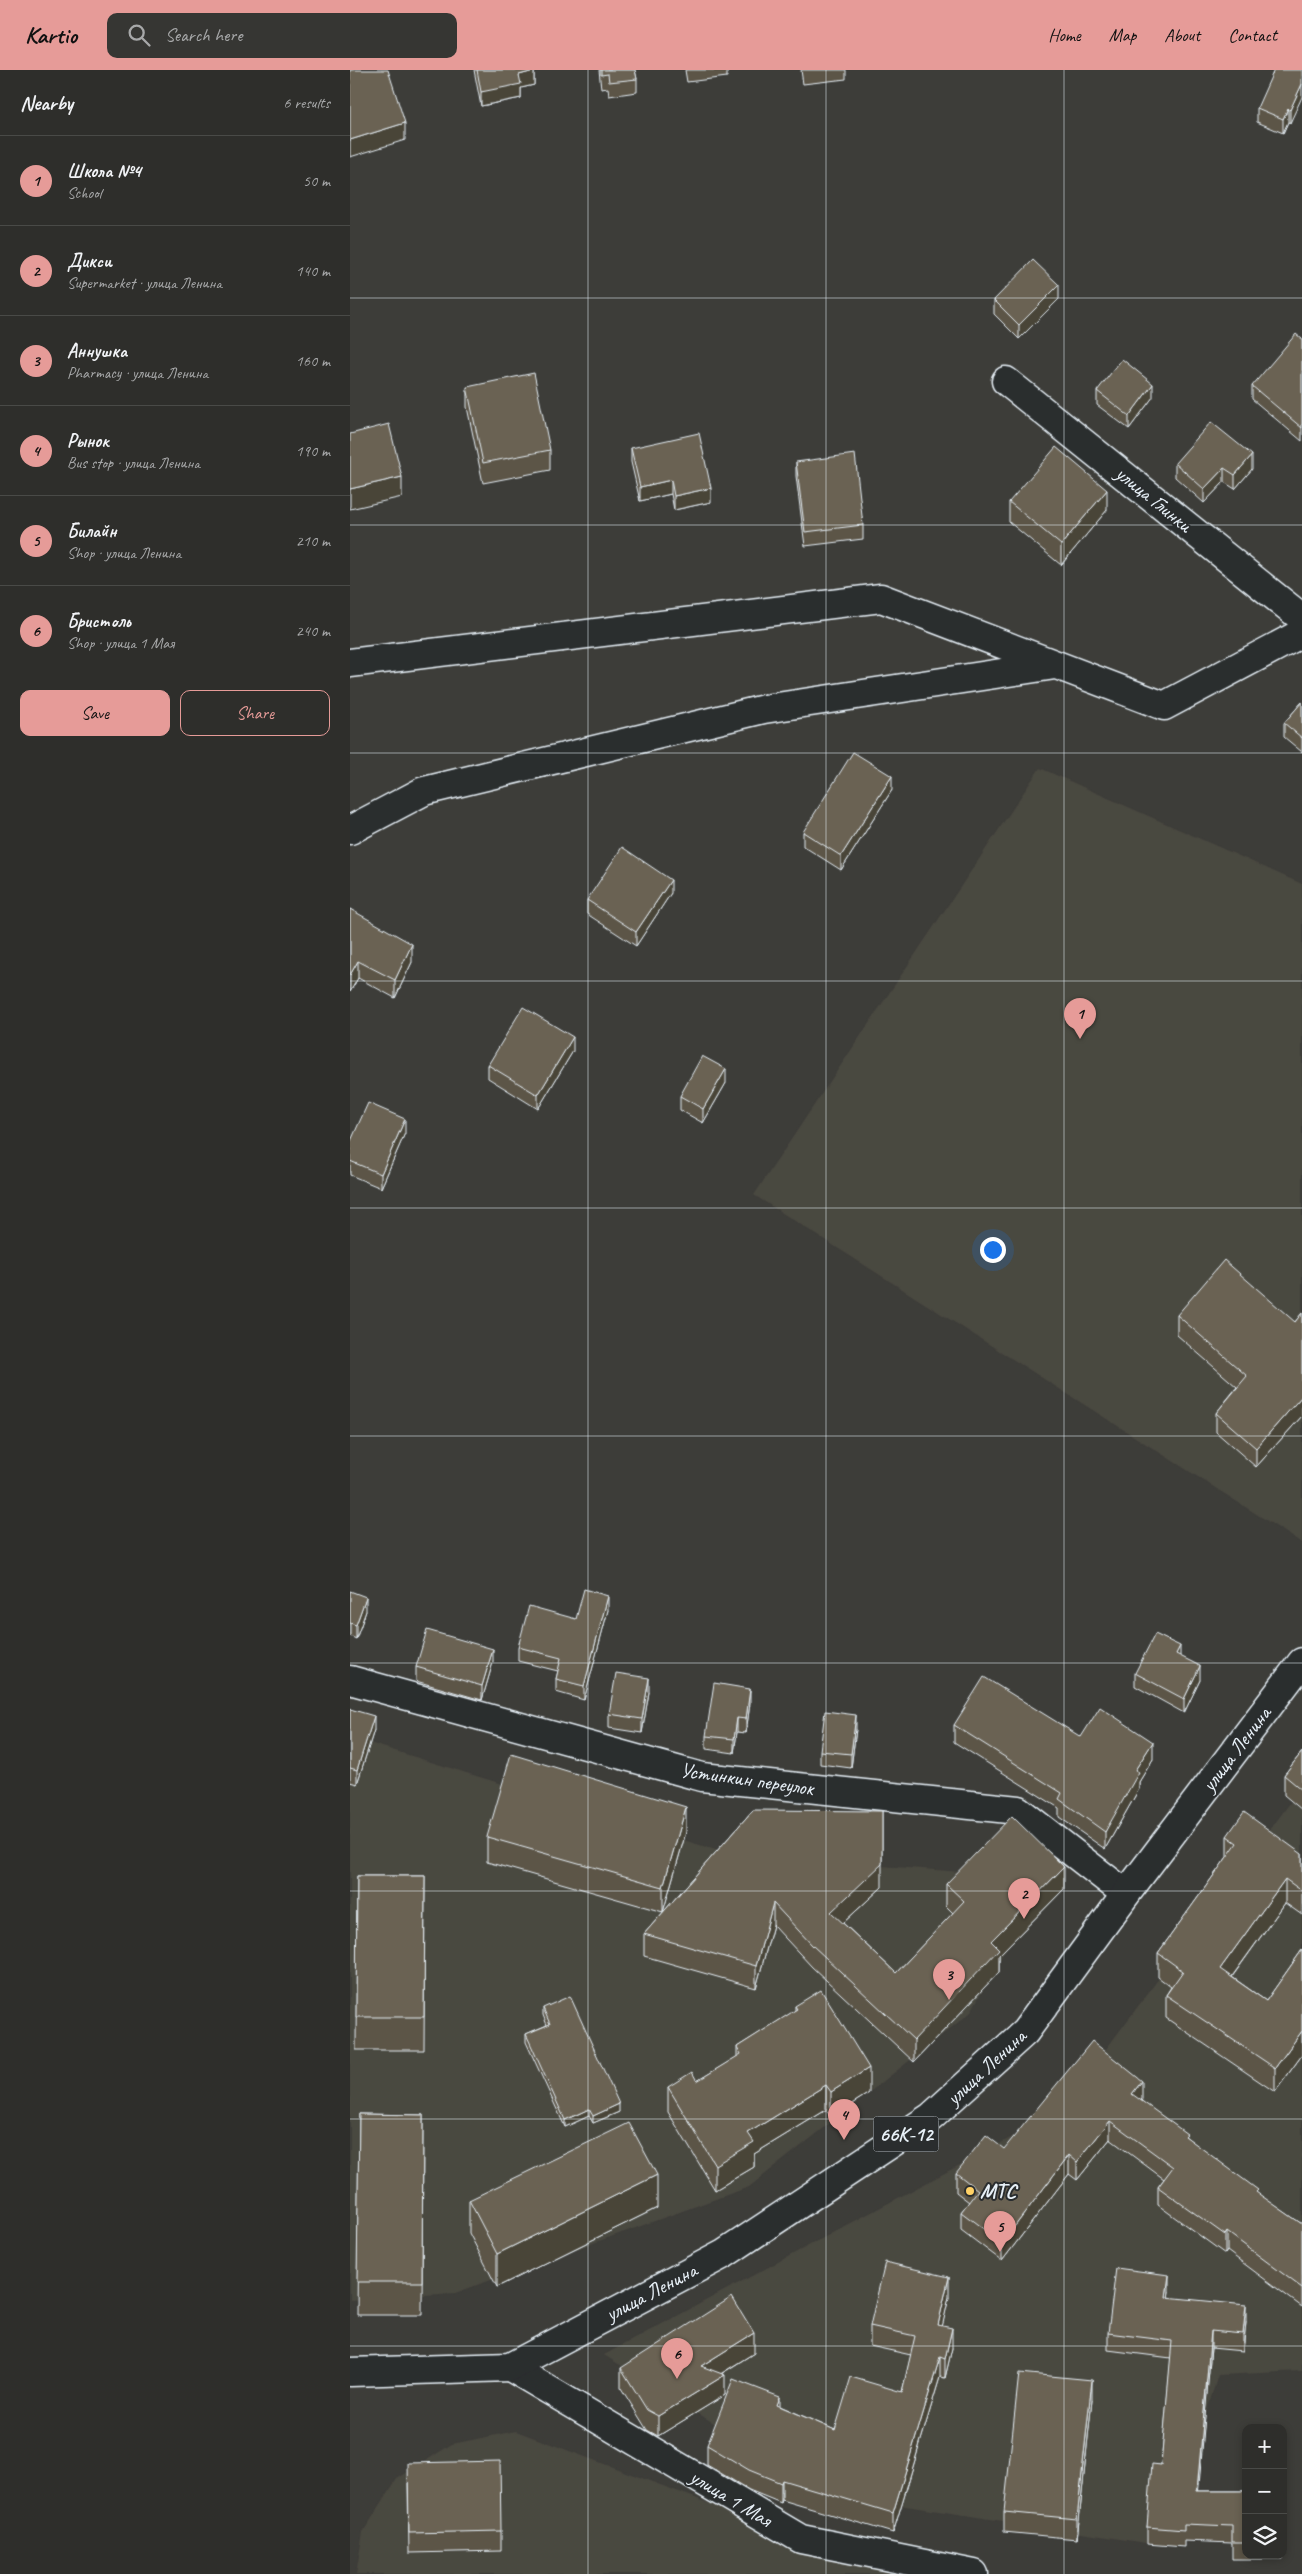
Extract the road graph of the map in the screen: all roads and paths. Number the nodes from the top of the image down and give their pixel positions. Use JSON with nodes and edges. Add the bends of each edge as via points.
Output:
{"nodes":[{"id":1,"x":1006,"y":381,"type":"dead end"},
{"id":2,"x":1302,"y":618,"type":"edge"},
{"id":3,"x":1302,"y":633,"type":"edge"},
{"id":4,"x":350,"y":663,"type":"edge"},
{"id":5,"x":1056,"y":665,"type":"junction"},
{"id":6,"x":350,"y":830,"type":"edge"},
{"id":7,"x":1302,"y":1662,"type":"edge"},
{"id":8,"x":350,"y":1680,"type":"edge"},
{"id":9,"x":1126,"y":1894,"type":"junction"},
{"id":10,"x":510,"y":2367,"type":"junction"},
{"id":11,"x":350,"y":2372,"type":"edge"},
{"id":12,"x":974,"y":2574,"type":"edge"}],
"edges":[{"from":1,"to":2,"type":"street","name":"улица Глинки"},
{"from":3,"to":5,"type":"street","via":[[1164,706]]},
{"from":4,"to":5,"type":"street","via":[[881,598]]},
{"from":5,"to":6,"type":"street","via":[[764,709],[424,791]]},
{"from":7,"to":9,"type":"street","name":"улица Ленина","number":"66К-12"},
{"from":8,"to":9,"type":"street","name":"Устинкин переулок","via":[[702,1777],[1018,1810]]},
{"from":9,"to":10,"type":"street","name":"улица Ленина","number":"66К-12","via":[[1025,2032],[931,2117],[724,2254]]},
{"from":10,"to":11,"type":"street","name":"улица Ленина","number":"66К-12"},
{"from":10,"to":12,"type":"street","name":"улица 1 Мая","via":[[801,2539]]}]}
